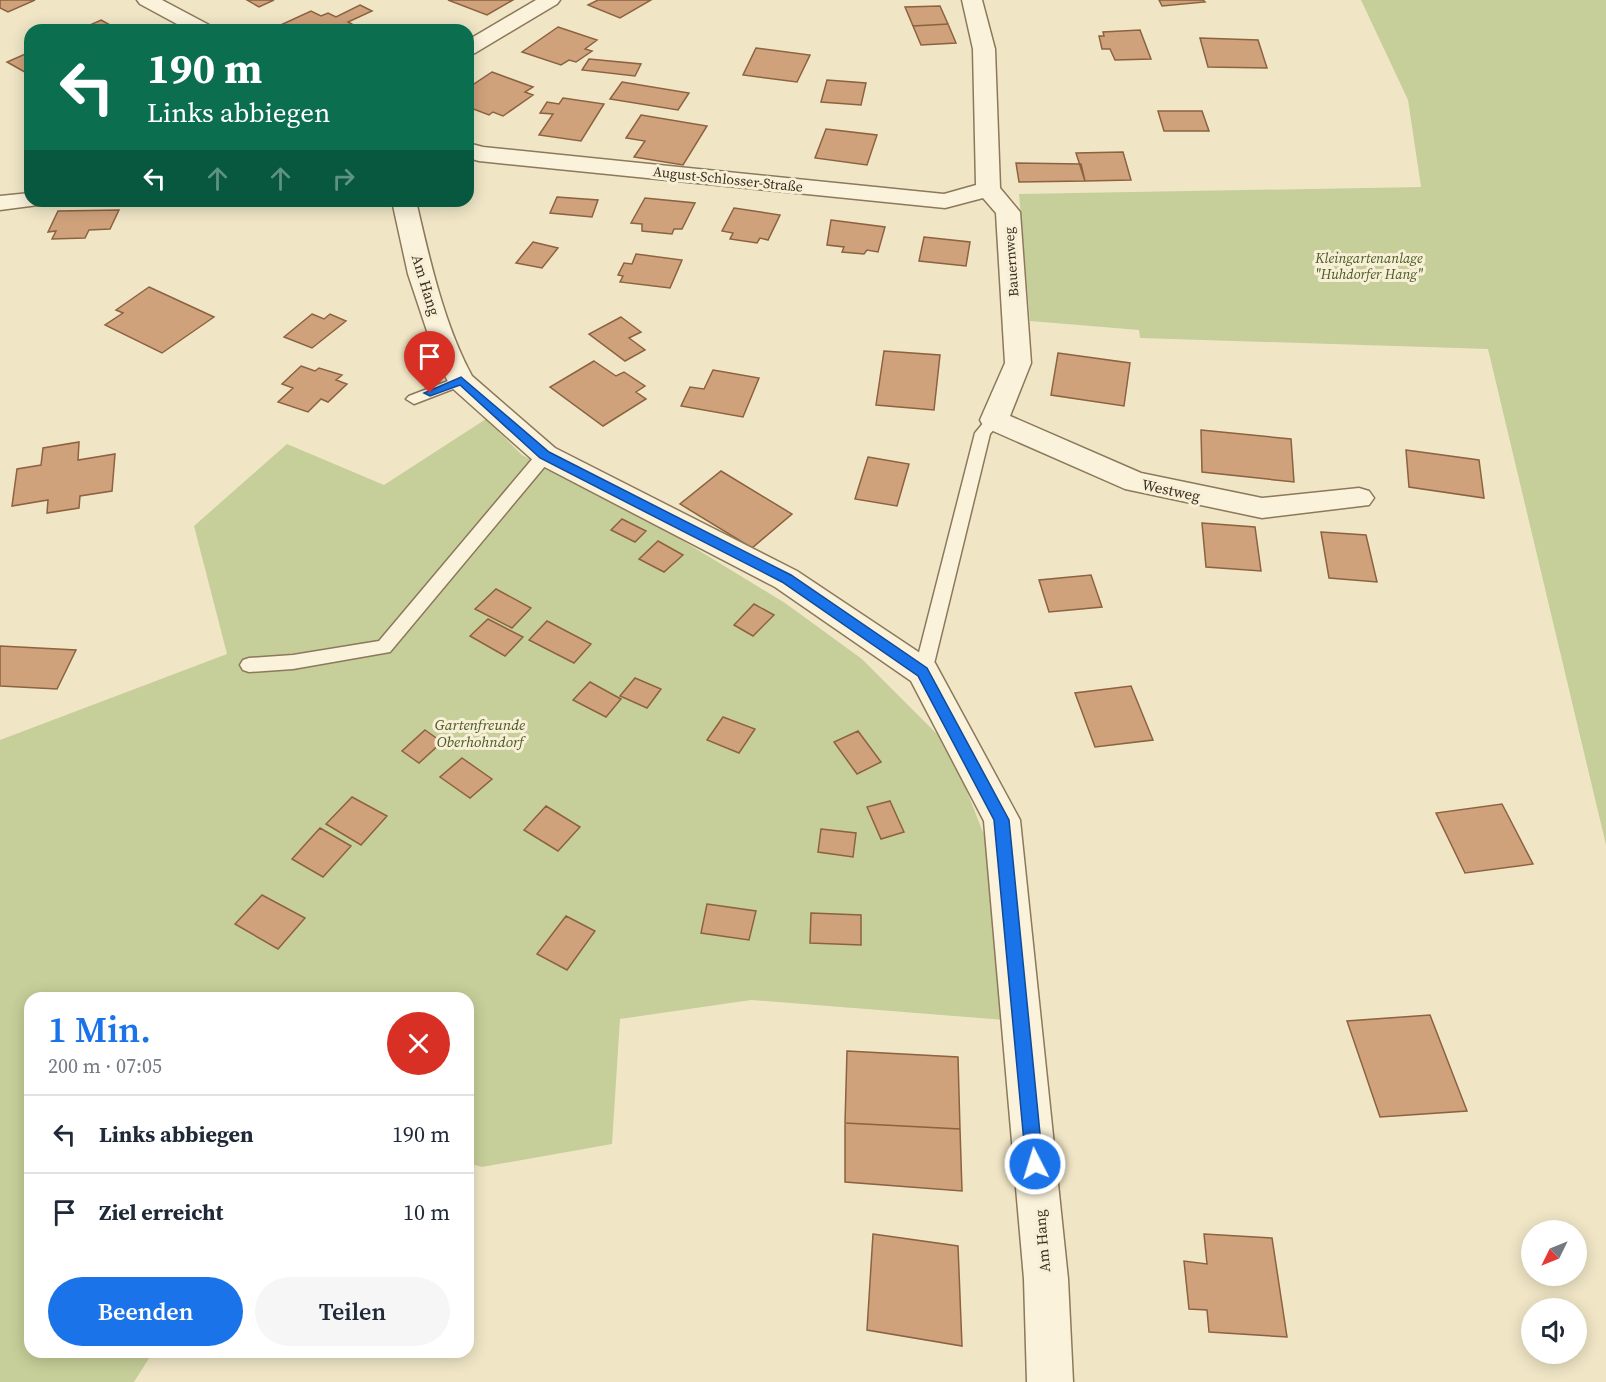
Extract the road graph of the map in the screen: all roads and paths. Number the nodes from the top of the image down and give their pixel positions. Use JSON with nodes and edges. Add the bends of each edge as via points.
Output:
{"nodes":[{"id":1,"x":147,"y":0,"type":"edge"},
{"id":2,"x":550,"y":0,"type":"edge"},
{"id":3,"x":972,"y":0,"type":"edge"},
{"id":4,"x":193,"y":24,"type":"edge"},
{"id":5,"x":474,"y":46,"type":"edge"},
{"id":6,"x":474,"y":152,"type":"edge"},
{"id":7,"x":988,"y":189,"type":"junction"},
{"id":8,"x":24,"y":201,"type":"edge"},
{"id":9,"x":0,"y":203,"type":"edge"},
{"id":10,"x":405,"y":207,"type":"edge"},
{"id":11,"x":461,"y":381,"type":"junction"},
{"id":12,"x":414,"y":399,"type":"dead end"},
{"id":13,"x":988,"y":426,"type":"junction"},
{"id":14,"x":544,"y":455,"type":"junction"},
{"id":15,"x":1359,"y":498,"type":"dead end"},
{"id":16,"x":249,"y":665,"type":"dead end"},
{"id":17,"x":923,"y":672,"type":"junction"},
{"id":18,"x":1050,"y":1382,"type":"edge"}],
"edges":[{"from":1,"to":4,"type":"street"},
{"from":2,"to":5,"type":"street"},
{"from":3,"to":7,"type":"street","via":[[984,49]]},
{"from":6,"to":7,"type":"street","name":"August-Schlosser-Straße","via":[[945,201]]},
{"from":7,"to":13,"type":"street","name":"Bauernweg","via":[[1008,212],[1018,363]]},
{"from":8,"to":9,"type":"street"},
{"from":10,"to":11,"type":"street","name":"Am Hang","via":[[421,274],[450,361]]},
{"from":11,"to":12,"type":"lane"},
{"from":11,"to":14,"type":"street","name":"Am Hang"},
{"from":13,"to":15,"type":"street","name":"Westweg","via":[[1135,482],[1262,508]]},
{"from":13,"to":17,"type":"lane","name":"Bauernweg"},
{"from":14,"to":16,"type":"lane","via":[[384,647]]},
{"from":14,"to":17,"type":"street","name":"Am Hang","via":[[786,579]]},
{"from":17,"to":18,"type":"street","name":"Am Hang","via":[[1002,820],[1046,1279]]}]}
